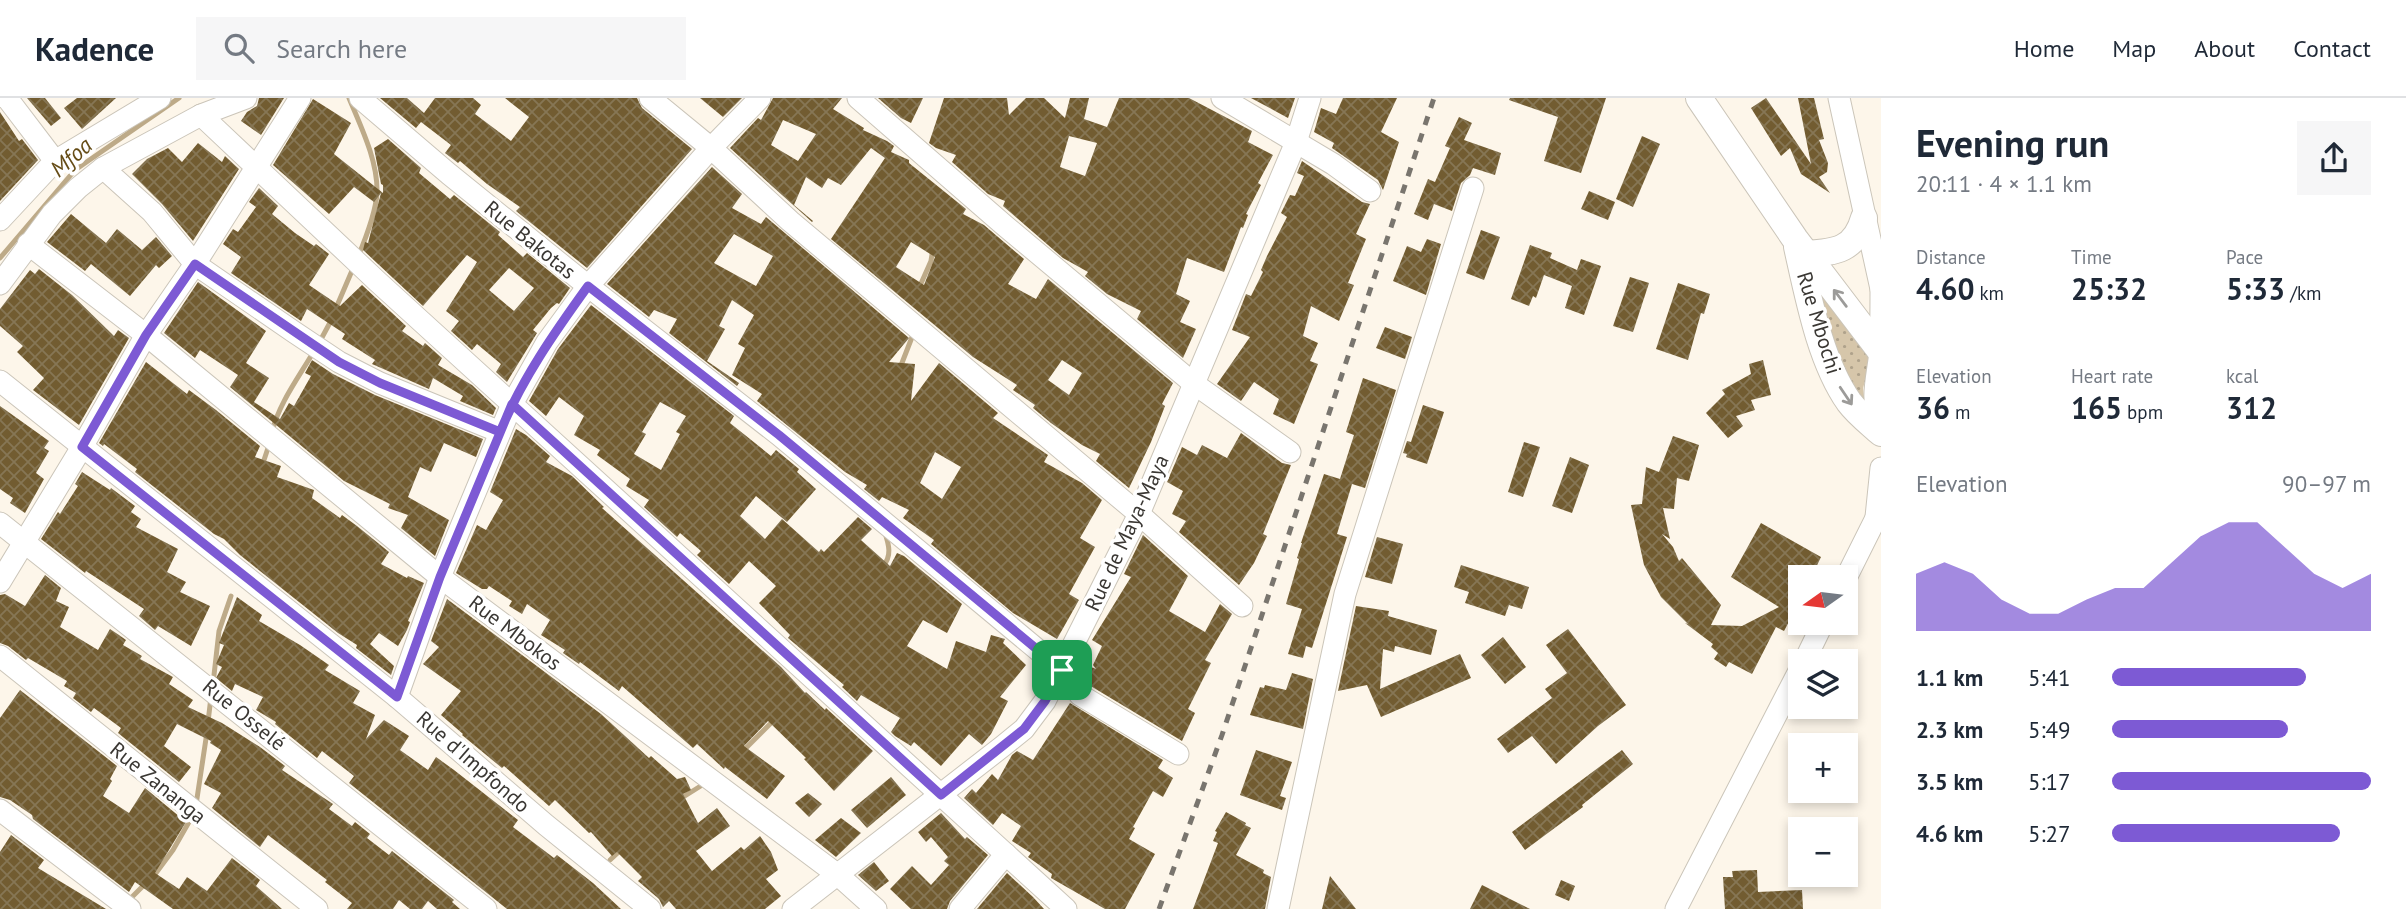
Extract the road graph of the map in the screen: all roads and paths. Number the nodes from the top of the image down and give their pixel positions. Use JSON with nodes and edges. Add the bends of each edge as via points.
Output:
{"nodes":[{"id":1,"x":7,"y":98,"type":"edge"},
{"id":2,"x":160,"y":98,"type":"edge"},
{"id":3,"x":246,"y":98,"type":"edge"},
{"id":4,"x":300,"y":98,"type":"edge"},
{"id":5,"x":360,"y":98,"type":"edge"},
{"id":6,"x":650,"y":98,"type":"edge"},
{"id":7,"x":760,"y":98,"type":"edge"},
{"id":8,"x":858,"y":98,"type":"edge"},
{"id":9,"x":1222,"y":98,"type":"edge"},
{"id":10,"x":1310,"y":98,"type":"edge"},
{"id":11,"x":1699,"y":98,"type":"edge"},
{"id":12,"x":1839,"y":98,"type":"edge"},
{"id":13,"x":201,"y":115,"type":"junction"},
{"id":14,"x":1296,"y":142,"type":"junction"},
{"id":15,"x":711,"y":148,"type":"junction"},
{"id":16,"x":55,"y":161,"type":"junction"},
{"id":17,"x":255,"y":166,"type":"junction"},
{"id":18,"x":103,"y":168,"type":"junction"},
{"id":19,"x":1474,"y":188,"type":"dead end"},
{"id":20,"x":1370,"y":191,"type":"dead end"},
{"id":21,"x":0,"y":218,"type":"edge"},
{"id":22,"x":1864,"y":218,"type":"junction"},
{"id":23,"x":28,"y":244,"type":"junction"},
{"id":24,"x":1801,"y":246,"type":"junction"},
{"id":25,"x":195,"y":264,"type":"junction"},
{"id":26,"x":0,"y":284,"type":"edge"},
{"id":27,"x":588,"y":286,"type":"junction"},
{"id":28,"x":1881,"y":289,"type":"edge"},
{"id":29,"x":146,"y":335,"type":"junction"},
{"id":30,"x":1880,"y":351,"type":"edge"},
{"id":31,"x":0,"y":381,"type":"edge"},
{"id":32,"x":1193,"y":383,"type":"junction"},
{"id":33,"x":512,"y":404,"type":"junction"},
{"id":34,"x":1881,"y":423,"type":"edge"},
{"id":35,"x":500,"y":432,"type":"junction"},
{"id":36,"x":1881,"y":433,"type":"edge"},
{"id":37,"x":82,"y":447,"type":"junction"},
{"id":38,"x":1290,"y":452,"type":"dead end"},
{"id":39,"x":1881,"y":468,"type":"edge"},
{"id":40,"x":1878,"y":512,"type":"edge"},
{"id":41,"x":1139,"y":514,"type":"junction"},
{"id":42,"x":0,"y":523,"type":"edge"},
{"id":43,"x":24,"y":540,"type":"junction"},
{"id":44,"x":1852,"y":565,"type":"edge"},
{"id":45,"x":440,"y":577,"type":"junction"},
{"id":46,"x":0,"y":582,"type":"edge"},
{"id":47,"x":1242,"y":606,"type":"dead end"},
{"id":48,"x":0,"y":656,"type":"edge"},
{"id":49,"x":1062,"y":670,"type":"junction"},
{"id":50,"x":1788,"y":692,"type":"edge"},
{"id":51,"x":397,"y":697,"type":"junction"},
{"id":52,"x":1178,"y":754,"type":"dead end"},
{"id":53,"x":941,"y":795,"type":"junction"},
{"id":54,"x":0,"y":810,"type":"edge"},
{"id":55,"x":1006,"y":854,"type":"junction"},
{"id":56,"x":838,"y":875,"type":"junction"},
{"id":57,"x":130,"y":909,"type":"edge"},
{"id":58,"x":317,"y":909,"type":"edge"},
{"id":59,"x":486,"y":909,"type":"edge"},
{"id":60,"x":650,"y":909,"type":"edge"},
{"id":61,"x":793,"y":909,"type":"edge"},
{"id":62,"x":876,"y":909,"type":"edge"},
{"id":63,"x":960,"y":909,"type":"edge"},
{"id":64,"x":1066,"y":909,"type":"edge"},
{"id":65,"x":1279,"y":909,"type":"edge"},
{"id":66,"x":1676,"y":909,"type":"edge"}],
"edges":[{"from":1,"to":16,"type":"street"},
{"from":2,"to":16,"type":"street"},
{"from":3,"to":13,"type":"street"},
{"from":4,"to":17,"type":"street"},
{"from":5,"to":27,"type":"street","name":"Rue Bakotas"},
{"from":6,"to":15,"type":"street"},
{"from":7,"to":15,"type":"street"},
{"from":8,"to":32,"type":"street"},
{"from":9,"to":14,"type":"street"},
{"from":10,"to":14,"type":"street","name":"Rue de Maya-Maya"},
{"from":11,"to":24,"type":"main road","name":"Rue Mbochi"},
{"from":12,"to":22,"type":"street"},
{"from":13,"to":17,"type":"street"},
{"from":13,"to":18,"type":"street"},
{"from":14,"to":20,"type":"street"},
{"from":14,"to":32,"type":"street","name":"Rue de Maya-Maya"},
{"from":15,"to":27,"type":"street"},
{"from":15,"to":41,"type":"street","via":[[790,221]]},
{"from":16,"to":21,"type":"street"},
{"from":17,"to":25,"type":"street"},
{"from":17,"to":33,"type":"street"},
{"from":18,"to":23,"type":"street","via":[[78,188]]},
{"from":18,"to":25,"type":"street","via":[[152,212]]},
{"from":19,"to":65,"type":"street","via":[[1345,594]]},
{"from":22,"to":24,"type":"main road","via":[[1860,234],[1837,250]]},
{"from":22,"to":28,"type":"street"},
{"from":23,"to":26,"type":"street"},
{"from":23,"to":29,"type":"street","name":"Rue Mbokos"},
{"from":30,"to":24,"type":"main road","name":"Rue Mbochi","one_way":true},
{"from":24,"to":36,"type":"main road","name":"Rue Mbochi","one_way":true,"via":[[1820,338],[1838,385],[1861,416]]},
{"from":25,"to":29,"type":"street"},
{"from":25,"to":35,"type":"street","via":[[339,362]]},
{"from":27,"to":33,"type":"street","via":[[547,342]]},
{"from":27,"to":49,"type":"street","name":"Rue Bakotas","via":[[779,435]]},
{"from":28,"to":30,"type":"street"},
{"from":29,"to":37,"type":"street"},
{"from":29,"to":45,"type":"street","name":"Rue Mbokos"},
{"from":30,"to":34,"type":"street","via":[[1874,391]]},
{"from":31,"to":37,"type":"street","name":"Rue d'Impfondo"},
{"from":32,"to":38,"type":"street"},
{"from":32,"to":41,"type":"street","name":"Rue de Maya-Maya"},
{"from":33,"to":35,"type":"street"},
{"from":33,"to":53,"type":"street"},
{"from":35,"to":45,"type":"street"},
{"from":37,"to":43,"type":"street"},
{"from":37,"to":51,"type":"street","name":"Rue d'Impfondo"},
{"from":39,"to":40,"type":"street"},
{"from":40,"to":44,"type":"street"},
{"from":41,"to":47,"type":"street"},
{"from":41,"to":49,"type":"street","name":"Rue de Maya-Maya"},
{"from":42,"to":43,"type":"street","name":"Rue Osselé"},
{"from":43,"to":46,"type":"street"},
{"from":43,"to":59,"type":"street","name":"Rue Osselé"},
{"from":45,"to":51,"type":"street"},
{"from":45,"to":56,"type":"street","name":"Rue Mbokos"},
{"from":48,"to":58,"type":"street","name":"Rue Zananga"},
{"from":49,"to":52,"type":"street","name":"Rue Bakotas","via":[[1080,695]]},
{"from":49,"to":53,"type":"street","name":"Rue de Maya-Maya","via":[[1024,729]]},
{"from":50,"to":66,"type":"street"},
{"from":51,"to":60,"type":"street","name":"Rue d'Impfondo"},
{"from":53,"to":55,"type":"street"},
{"from":53,"to":56,"type":"street","name":"Rue de Maya-Maya"},
{"from":54,"to":57,"type":"street"},
{"from":55,"to":63,"type":"street"},
{"from":55,"to":64,"type":"street"},
{"from":56,"to":61,"type":"street","name":"Rue de Maya-Maya"},
{"from":56,"to":62,"type":"street","name":"Rue Mbokos"}]}
